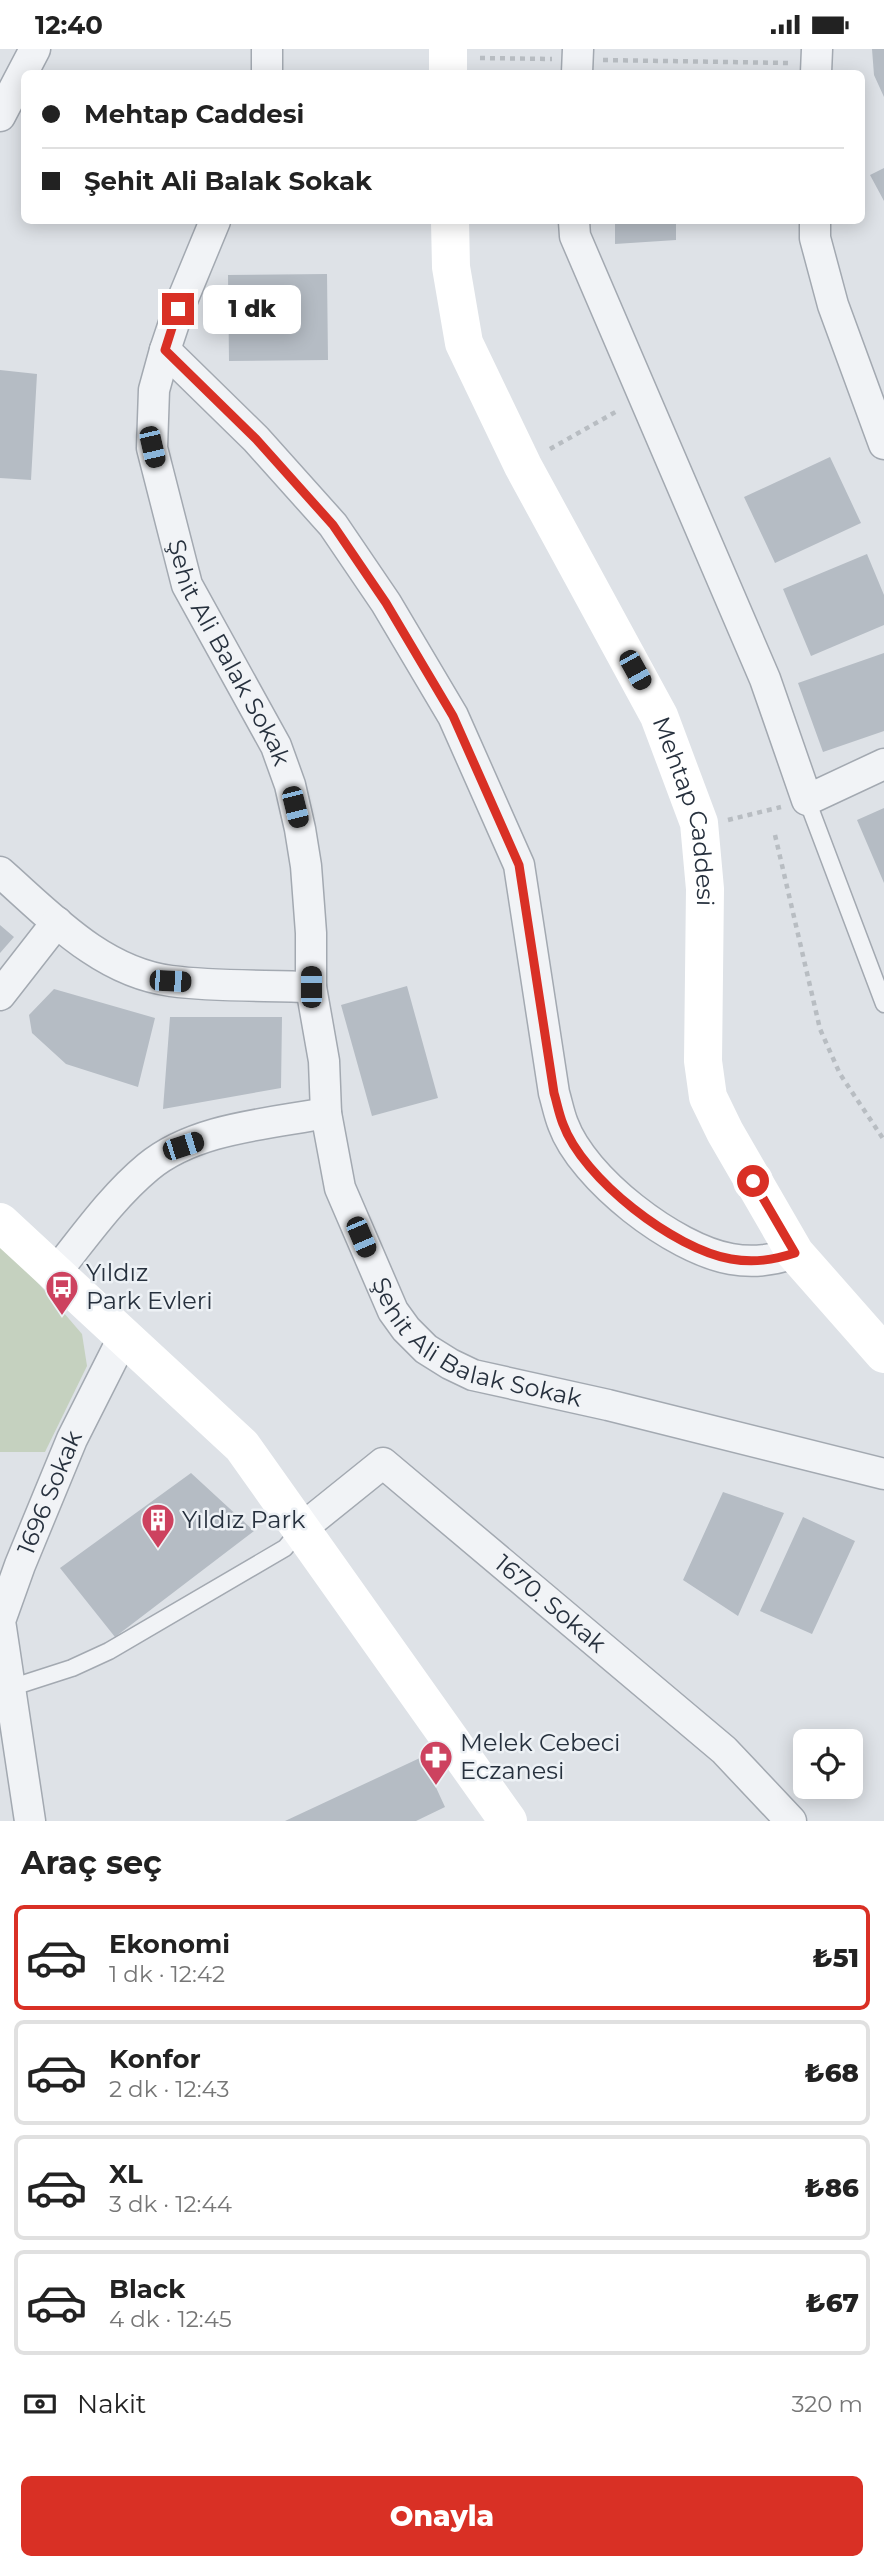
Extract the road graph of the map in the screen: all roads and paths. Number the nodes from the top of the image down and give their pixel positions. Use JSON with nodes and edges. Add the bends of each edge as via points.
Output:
{"nodes":[{"id":1,"x":35,"y":49,"type":"edge"},
{"id":2,"x":267,"y":49,"type":"edge"},
{"id":3,"x":448,"y":60,"type":"edge"},
{"id":4,"x":578,"y":61,"type":"edge"},
{"id":5,"x":816,"y":62,"type":"edge"},
{"id":6,"x":24,"y":70,"type":"edge"},
{"id":7,"x":267,"y":70,"type":"edge"},
{"id":8,"x":21,"y":76,"type":"edge"},
{"id":9,"x":0,"y":116,"type":"edge"},
{"id":10,"x":214,"y":224,"type":"edge"},
{"id":11,"x":450,"y":224,"type":"edge"},
{"id":12,"x":574,"y":224,"type":"edge"},
{"id":13,"x":816,"y":224,"type":"edge"},
{"id":14,"x":165,"y":350,"type":"junction"},
{"id":15,"x":645,"y":395,"type":"junction"},
{"id":16,"x":884,"y":444,"type":"edge"},
{"id":17,"x":523,"y":465,"type":"junction"},
{"id":18,"x":884,"y":764,"type":"edge"},
{"id":19,"x":807,"y":800,"type":"junction"},
{"id":20,"x":699,"y":823,"type":"junction"},
{"id":21,"x":775,"y":835,"type":"dead end"},
{"id":22,"x":0,"y":872,"type":"edge"},
{"id":23,"x":57,"y":922,"type":"junction"},
{"id":24,"x":311,"y":987,"type":"junction"},
{"id":25,"x":0,"y":995,"type":"edge"},
{"id":26,"x":884,"y":1005,"type":"edge"},
{"id":27,"x":326,"y":1113,"type":"junction"},
{"id":28,"x":884,"y":1140,"type":"edge"},
{"id":29,"x":0,"y":1222,"type":"edge"},
{"id":30,"x":795,"y":1253,"type":"junction"},
{"id":31,"x":56,"y":1272,"type":"junction"},
{"id":32,"x":123,"y":1338,"type":"junction"},
{"id":33,"x":884,"y":1354,"type":"edge"},
{"id":34,"x":884,"y":1474,"type":"edge"},
{"id":35,"x":301,"y":1529,"type":"junction"},
{"id":36,"x":0,"y":1621,"type":"edge"},
{"id":37,"x":10,"y":1688,"type":"junction"},
{"id":38,"x":23,"y":1819,"type":"edge"},
{"id":39,"x":508,"y":1821,"type":"edge"},
{"id":40,"x":791,"y":1821,"type":"edge"}],
"edges":[{"from":1,"to":6,"type":"street"},
{"from":2,"to":7,"type":"street"},
{"from":3,"to":4,"type":"path"},
{"from":4,"to":5,"type":"path"},
{"from":8,"to":9,"type":"street"},
{"from":10,"to":14,"type":"street","name":"Şehit Ali Balak Sokak"},
{"from":11,"to":17,"type":"main road","name":"Mehtap Caddesi","via":[[451,267],[464,344]]},
{"from":12,"to":15,"type":"street","via":[[575,236]]},
{"from":13,"to":16,"type":"street","via":[[815,239],[833,305]]},
{"from":14,"to":24,"type":"street","name":"Şehit Ali Balak Sokak","via":[[154,390],[152,447],[169,522],[187,585],[276,745],[290,785],[306,866]]},
{"from":14,"to":30,"type":"street","via":[[256,439],[333,525],[453,716],[519,865],[554,1093],[563,1125],[578,1152],[612,1192],[707,1253],[750,1262]]},
{"from":15,"to":17,"type":"path"},
{"from":15,"to":19,"type":"street","via":[[765,679]]},
{"from":17,"to":20,"type":"main road","name":"Mehtap Caddesi","via":[[659,716]]},
{"from":18,"to":19,"type":"street"},
{"from":19,"to":20,"type":"path","via":[[737,819]]},
{"from":19,"to":26,"type":"lane"},
{"from":20,"to":30,"type":"main road","name":"Mehtap Caddesi","via":[[705,889],[703,1061],[708,1097]]},
{"from":21,"to":28,"type":"path","via":[[820,1029],[840,1074]]},
{"from":22,"to":23,"type":"street"},
{"from":23,"to":24,"type":"street","via":[[102,955],[146,975],[170,981]]},
{"from":23,"to":25,"type":"street"},
{"from":24,"to":27,"type":"street","name":"Şehit Ali Balak Sokak","via":[[324,1061]]},
{"from":27,"to":31,"type":"street","via":[[223,1132],[183,1146],[149,1165],[117,1196]]},
{"from":27,"to":34,"type":"street","name":"Şehit Ali Balak Sokak","via":[[340,1188],[393,1311],[426,1349],[473,1375]]},
{"from":29,"to":31,"type":"main road"},
{"from":30,"to":33,"type":"main road","name":"Mehtap Caddesi"},
{"from":31,"to":32,"type":"main road"},
{"from":32,"to":35,"type":"main road","via":[[242,1446]]},
{"from":32,"to":36,"type":"street","name":"1696 Sokak","via":[[72,1439]]},
{"from":35,"to":37,"type":"lane","via":[[285,1548],[109,1651]]},
{"from":35,"to":39,"type":"main road"},
{"from":35,"to":40,"type":"street","name":"1670. Sokak","via":[[383,1464],[724,1750]]},
{"from":36,"to":37,"type":"street","name":"1696 Sokak"},
{"from":37,"to":38,"type":"street","name":"1696 Sokak"}]}
